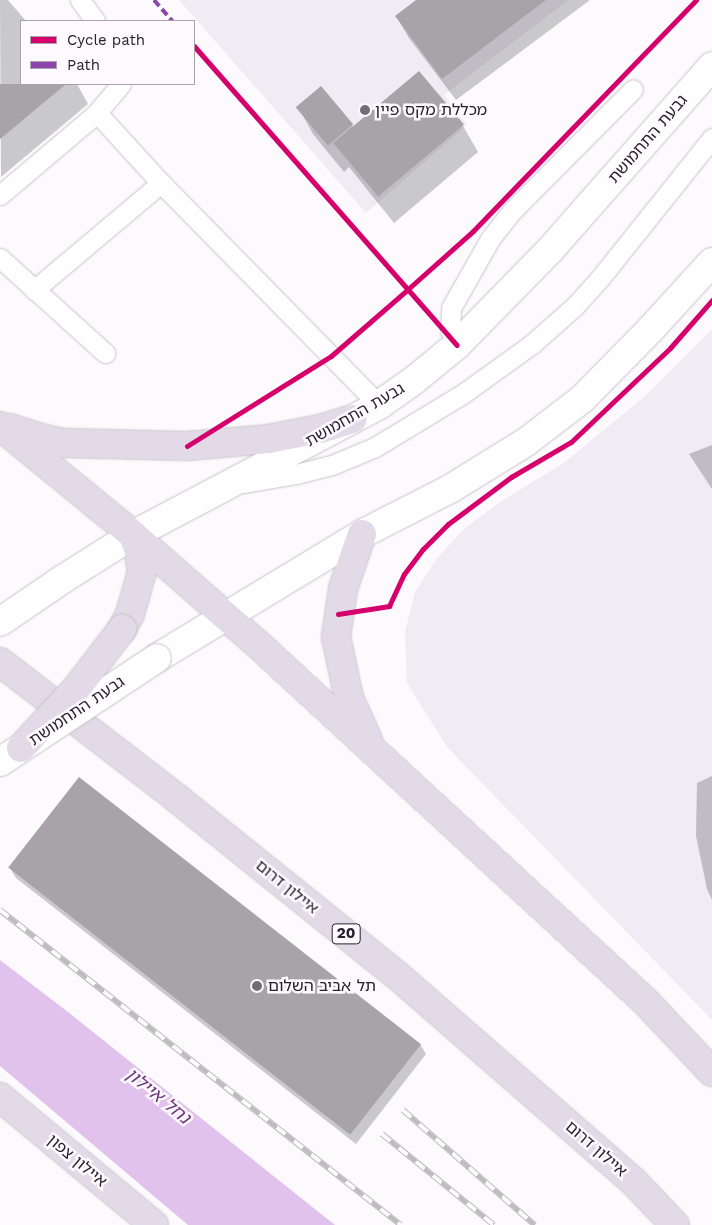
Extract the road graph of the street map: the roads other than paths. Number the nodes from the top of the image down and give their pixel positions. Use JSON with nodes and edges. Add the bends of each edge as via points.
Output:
{"nodes":[{"id":1,"x":80,"y":0,"type":"edge"},
{"id":2,"x":94,"y":20,"type":"edge"},
{"id":3,"x":712,"y":66,"type":"edge"},
{"id":4,"x":120,"y":85,"type":"edge"},
{"id":5,"x":633,"y":89,"type":"dead end"},
{"id":6,"x":96,"y":113,"type":"junction"},
{"id":7,"x":712,"y":138,"type":"edge"},
{"id":8,"x":161,"y":183,"type":"junction"},
{"id":9,"x":0,"y":195,"type":"edge"},
{"id":10,"x":0,"y":258,"type":"edge"},
{"id":11,"x":712,"y":262,"type":"edge"},
{"id":12,"x":34,"y":290,"type":"junction"},
{"id":13,"x":457,"y":345,"type":"junction"},
{"id":14,"x":105,"y":353,"type":"dead end"},
{"id":15,"x":379,"y":405,"type":"junction"},
{"id":16,"x":353,"y":419,"type":"junction"},
{"id":17,"x":0,"y":425,"type":"edge"},
{"id":18,"x":230,"y":484,"type":"junction"},
{"id":19,"x":362,"y":534,"type":"junction"},
{"id":20,"x":133,"y":535,"type":"junction"},
{"id":21,"x":227,"y":616,"type":"junction"},
{"id":22,"x":0,"y":622,"type":"edge"},
{"id":23,"x":0,"y":662,"type":"edge"},
{"id":24,"x":376,"y":754,"type":"junction"},
{"id":25,"x":11,"y":755,"type":"edge"},
{"id":26,"x":712,"y":1072,"type":"edge"},
{"id":27,"x":0,"y":1097,"type":"edge"},
{"id":28,"x":154,"y":1225,"type":"edge"},
{"id":29,"x":675,"y":1225,"type":"edge"}],
"edges":[{"from":1,"to":2,"type":"lane"},
{"from":3,"to":13,"type":"main road","name":"גבעת התחמושת","via":[[550,250]]},
{"from":4,"to":6,"type":"lane"},
{"from":5,"to":13,"type":"lane","via":[[513,210],[490,239],[451,308],[450,330]]},
{"from":6,"to":8,"type":"lane"},
{"from":6,"to":9,"type":"lane"},
{"from":7,"to":18,"type":"lane","via":[[574,307],[532,344],[464,394],[375,447],[332,465],[289,476]]},
{"from":8,"to":12,"type":"lane"},
{"from":8,"to":15,"type":"lane"},
{"from":10,"to":12,"type":"lane"},
{"from":11,"to":19,"type":"main road","name":"גבעת התחמושת","via":[[582,399],[526,442],[450,489]]},
{"from":12,"to":14,"type":"lane"},
{"from":13,"to":15,"type":"main road","name":"גבעת התחמושת"},
{"from":15,"to":16,"type":"main road","name":"גבעת התחמושת"},
{"from":16,"to":17,"type":"highway","via":[[268,439],[187,446],[64,443]]},
{"from":16,"to":18,"type":"main road","name":"גבעת התחמושת"},
{"from":17,"to":20,"type":"highway"},
{"from":18,"to":20,"type":"main road","name":"גבעת התחמושת"},
{"from":19,"to":21,"type":"main road","name":"גבעת התחמושת"},
{"from":19,"to":24,"type":"highway","via":[[343,589],[336,637],[349,698]]},
{"from":20,"to":21,"type":"highway"},
{"from":20,"to":22,"type":"main road","name":"גבעת התחמושת"},
{"from":20,"to":25,"type":"highway","bridge":true,"via":[[142,572],[130,614],[122,629],[76,689]]},
{"from":21,"to":24,"type":"highway"},
{"from":21,"to":25,"type":"main road","name":"גבעת התחמושת","bridge":true,"via":[[157,658]]},
{"from":23,"to":29,"type":"highway","name":"איילון דרום","number":"20","via":[[179,800],[399,977],[634,1182]]},
{"from":24,"to":26,"type":"highway","via":[[646,1002]]},
{"from":27,"to":28,"type":"highway","name":"איילון צפון"}]}
